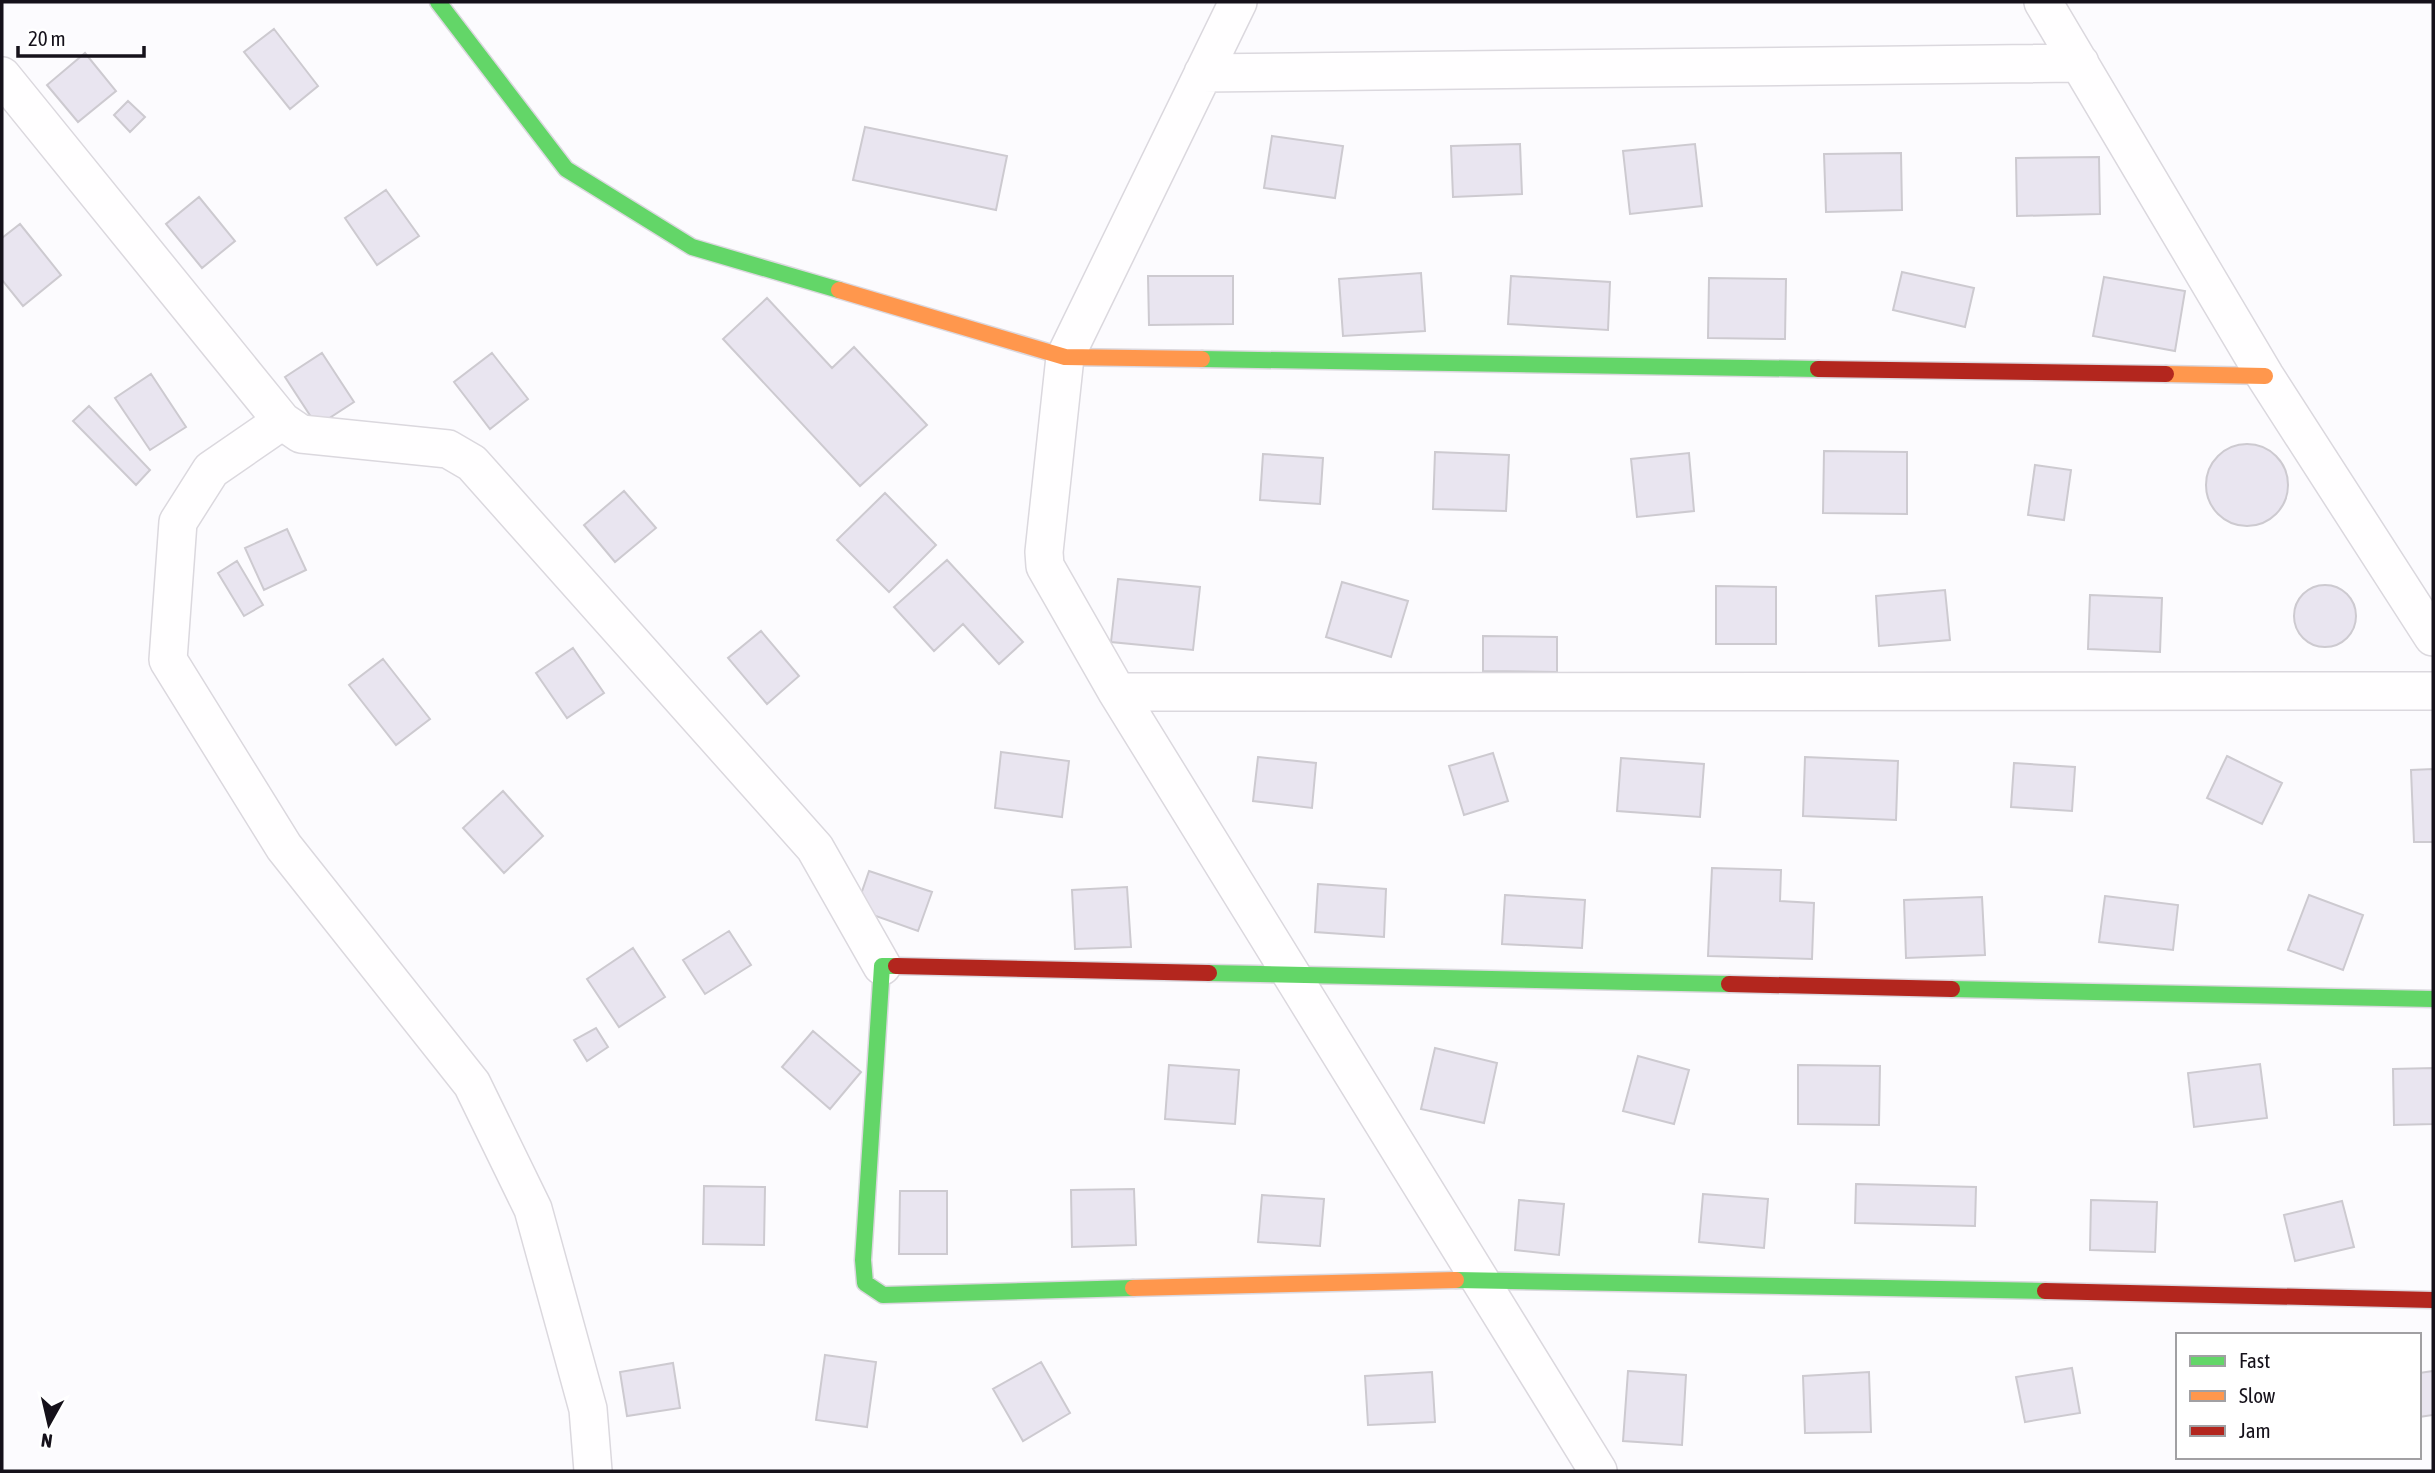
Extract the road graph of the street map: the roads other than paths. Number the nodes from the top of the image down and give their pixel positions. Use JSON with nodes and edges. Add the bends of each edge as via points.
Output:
{"nodes":[{"id":1,"x":438,"y":2,"type":"edge"},
{"id":2,"x":1238,"y":2,"type":"edge"},
{"id":3,"x":2043,"y":2,"type":"edge"},
{"id":4,"x":2080,"y":63,"type":"junction"},
{"id":5,"x":1203,"y":73,"type":"junction"},
{"id":6,"x":2,"y":76,"type":"edge"},
{"id":7,"x":1065,"y":357,"type":"junction"},
{"id":8,"x":2265,"y":376,"type":"junction"},
{"id":9,"x":282,"y":421,"type":"junction"},
{"id":10,"x":2433,"y":637,"type":"edge"},
{"id":11,"x":2433,"y":691,"type":"edge"},
{"id":12,"x":1117,"y":692,"type":"junction"},
{"id":13,"x":882,"y":966,"type":"junction"},
{"id":14,"x":1293,"y":977,"type":"junction"},
{"id":15,"x":2433,"y":999,"type":"edge"},
{"id":16,"x":1479,"y":1279,"type":"junction"},
{"id":17,"x":2433,"y":1300,"type":"edge"},
{"id":18,"x":593,"y":1471,"type":"edge"},
{"id":19,"x":1598,"y":1471,"type":"edge"}],
"edges":[{"from":1,"to":7,"type":"street","via":[[566,169],[692,247]]},
{"from":2,"to":5,"type":"street"},
{"from":3,"to":4,"type":"street"},
{"from":4,"to":5,"type":"street"},
{"from":4,"to":8,"type":"street"},
{"from":5,"to":7,"type":"street"},
{"from":6,"to":9,"type":"street"},
{"from":7,"to":8,"type":"street"},
{"from":7,"to":12,"type":"street","via":[[1045,566]]},
{"from":8,"to":10,"type":"street"},
{"from":9,"to":13,"type":"street","via":[[301,435],[448,449],[472,463],[815,848]]},
{"from":9,"to":18,"type":"street","via":[[211,470],[178,522],[169,660],[284,847],[472,1084],[533,1209],[587,1409]]},
{"from":11,"to":12,"type":"street"},
{"from":12,"to":14,"type":"street"},
{"from":13,"to":14,"type":"street"},
{"from":13,"to":16,"type":"street","via":[[863,1261],[865,1283],[883,1295]]},
{"from":14,"to":15,"type":"street"},
{"from":14,"to":16,"type":"street"},
{"from":16,"to":17,"type":"street"},
{"from":16,"to":19,"type":"street"}]}
